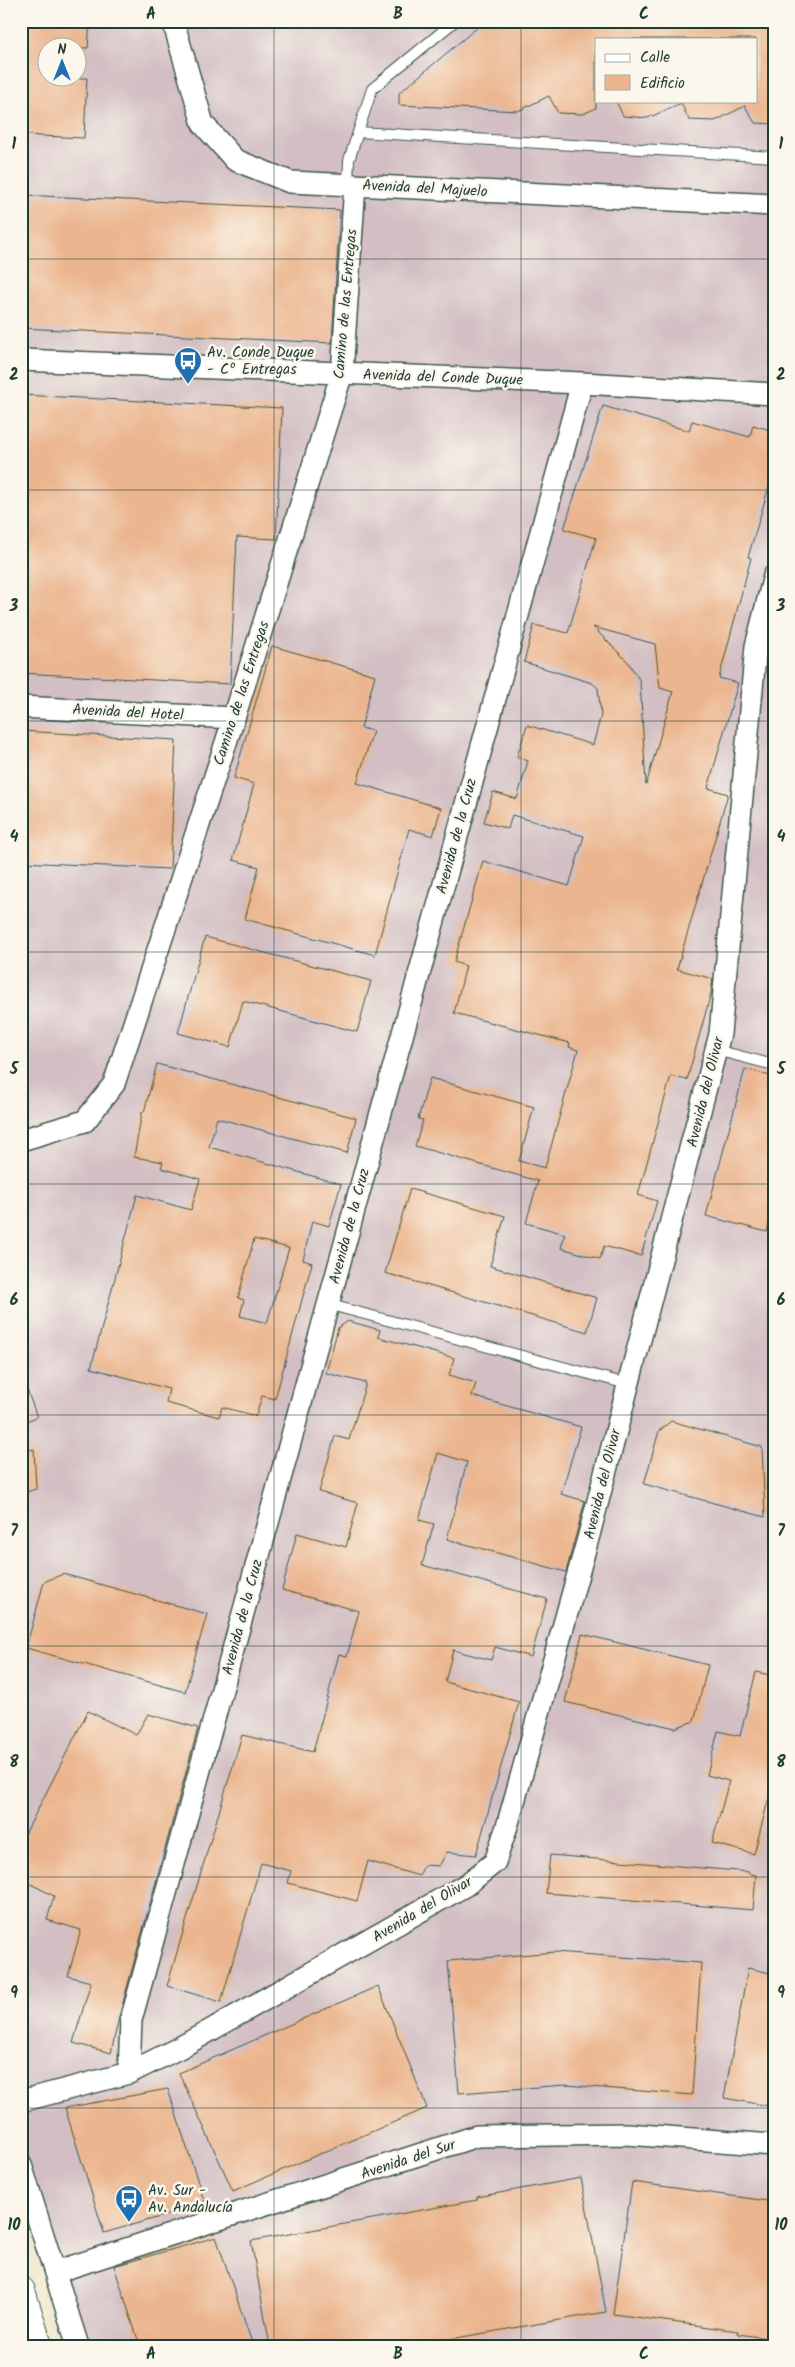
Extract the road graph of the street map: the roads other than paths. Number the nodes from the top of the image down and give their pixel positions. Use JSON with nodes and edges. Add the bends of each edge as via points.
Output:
{"nodes":[{"id":1,"x":173,"y":21,"type":"edge"},
{"id":2,"x":455,"y":21,"type":"edge"},
{"id":3,"x":358,"y":132,"type":"junction"},
{"id":4,"x":774,"y":157,"type":"edge"},
{"id":5,"x":352,"y":185,"type":"junction"},
{"id":6,"x":774,"y":205,"type":"edge"},
{"id":7,"x":21,"y":360,"type":"edge"},
{"id":8,"x":342,"y":374,"type":"junction"},
{"id":9,"x":582,"y":383,"type":"junction"},
{"id":10,"x":774,"y":394,"type":"edge"},
{"id":11,"x":774,"y":576,"type":"edge"},
{"id":12,"x":21,"y":706,"type":"edge"},
{"id":13,"x":234,"y":718,"type":"junction"},
{"id":14,"x":716,"y":1050,"type":"junction"},
{"id":15,"x":774,"y":1065,"type":"edge"},
{"id":16,"x":21,"y":1140,"type":"edge"},
{"id":17,"x":327,"y":1304,"type":"junction"},
{"id":18,"x":627,"y":1384,"type":"junction"},
{"id":19,"x":129,"y":2072,"type":"junction"},
{"id":20,"x":21,"y":2100,"type":"edge"},
{"id":21,"x":774,"y":2145,"type":"edge"},
{"id":22,"x":21,"y":2165,"type":"edge"},
{"id":23,"x":55,"y":2272,"type":"junction"},
{"id":24,"x":21,"y":2291,"type":"edge"},
{"id":25,"x":38,"y":2346,"type":"edge"},
{"id":26,"x":78,"y":2346,"type":"edge"}],
"edges":[{"from":1,"to":5,"type":"street","name":"Avenida del Majuelo","via":[[203,124],[235,160],[290,182]]},
{"from":2,"to":3,"type":"lane","via":[[372,89]]},
{"from":3,"to":4,"type":"lane"},
{"from":3,"to":5,"type":"lane","via":[[349,160]]},
{"from":5,"to":6,"type":"street","name":"Avenida del Majuelo"},
{"from":5,"to":8,"type":"street","name":"Camino de las Entregas"},
{"from":7,"to":8,"type":"street","name":"Avenida del Conde Duque"},
{"from":8,"to":9,"type":"street","name":"Avenida del Conde Duque"},
{"from":8,"to":13,"type":"street","name":"Camino de las Entregas"},
{"from":9,"to":10,"type":"street","name":"Avenida del Conde Duque"},
{"from":9,"to":17,"type":"street","name":"Avenida de la Cruz"},
{"from":11,"to":14,"type":"street","name":"Avenida del Olivar","via":[[756,646]]},
{"from":12,"to":13,"type":"street","name":"Avenida del Hotel"},
{"from":13,"to":16,"type":"street","name":"Camino de las Entregas","via":[[114,1084],[85,1121]]},
{"from":14,"to":15,"type":"lane"},
{"from":14,"to":18,"type":"street","name":"Avenida del Olivar"},
{"from":17,"to":18,"type":"lane"},
{"from":17,"to":19,"type":"street","name":"Avenida de la Cruz","via":[[131,2020]]},
{"from":18,"to":19,"type":"street","name":"Avenida del Olivar","via":[[589,1534],[495,1862],[466,1885],[181,2047]]},
{"from":19,"to":20,"type":"street","name":"Avenida del Olivar"},
{"from":21,"to":23,"type":"street","name":"Avenida del Sur","via":[[627,2134],[477,2136]]},
{"from":22,"to":23,"type":"street"},
{"from":23,"to":26,"type":"street"},
{"from":24,"to":25,"type":"highway"}]}
